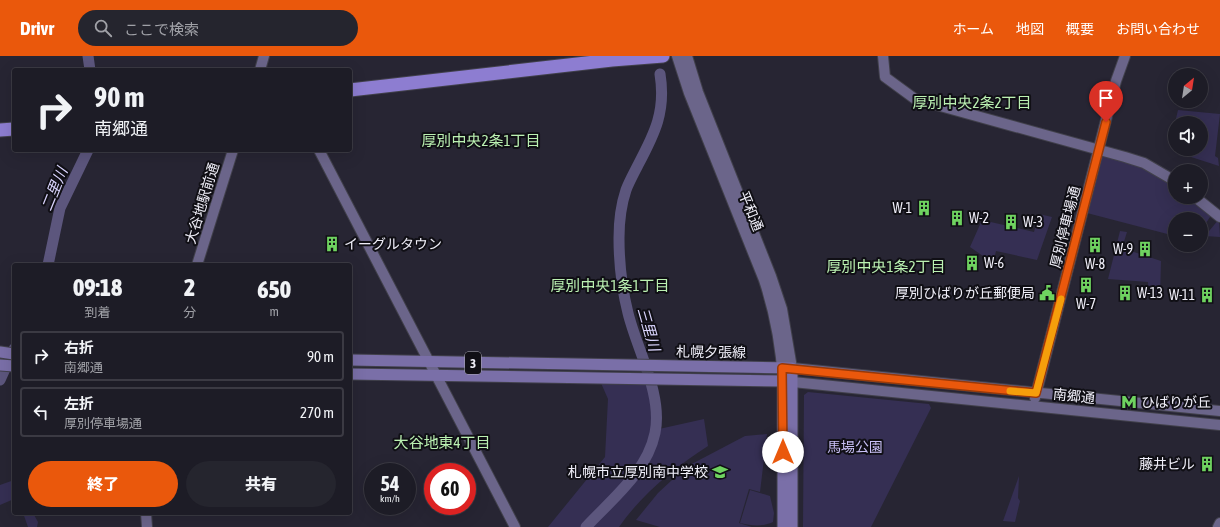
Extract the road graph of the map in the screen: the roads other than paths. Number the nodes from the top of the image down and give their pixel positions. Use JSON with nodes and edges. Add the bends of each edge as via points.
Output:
{"nodes":[{"id":1,"x":264,"y":56,"type":"edge"},
{"id":2,"x":662,"y":56,"type":"edge"},
{"id":3,"x":677,"y":56,"type":"edge"},
{"id":4,"x":687,"y":56,"type":"edge"},
{"id":5,"x":883,"y":56,"type":"edge"},
{"id":6,"x":1125,"y":56,"type":"edge"},
{"id":7,"x":261,"y":68,"type":"edge"},
{"id":8,"x":352,"y":90,"type":"edge"},
{"id":9,"x":12,"y":129,"type":"edge"},
{"id":10,"x":0,"y":130,"type":"edge"},
{"id":11,"x":1099,"y":149,"type":"junction"},
{"id":12,"x":232,"y":152,"type":"edge"},
{"id":13,"x":320,"y":152,"type":"edge"},
{"id":14,"x":1168,"y":178,"type":"edge"},
{"id":15,"x":1203,"y":204,"type":"edge"},
{"id":16,"x":1220,"y":218,"type":"edge"},
{"id":17,"x":198,"y":263,"type":"edge"},
{"id":18,"x":352,"y":360,"type":"edge"},
{"id":19,"x":428,"y":362,"type":"junction"},
{"id":20,"x":1,"y":365,"type":"edge"},
{"id":21,"x":12,"y":366,"type":"edge"},
{"id":22,"x":787,"y":368,"type":"junction"},
{"id":23,"x":352,"y":374,"type":"edge"},
{"id":24,"x":435,"y":375,"type":"junction"},
{"id":25,"x":788,"y":382,"type":"junction"},
{"id":26,"x":1036,"y":393,"type":"junction"},
{"id":27,"x":1033,"y":406,"type":"junction"},
{"id":28,"x":1220,"y":411,"type":"edge"},
{"id":29,"x":1220,"y":425,"type":"edge"},
{"id":30,"x":146,"y":515,"type":"edge"},
{"id":31,"x":1220,"y":523,"type":"edge"},
{"id":32,"x":147,"y":527,"type":"edge"},
{"id":33,"x":515,"y":527,"type":"edge"},
{"id":34,"x":783,"y":527,"type":"edge"},
{"id":35,"x":792,"y":527,"type":"edge"},
{"id":36,"x":1218,"y":527,"type":"edge"}],
"edges":[{"from":1,"to":7,"type":"street"},
{"from":2,"to":8,"type":"highway"},
{"from":3,"to":22,"type":"street","name":"平和通","via":[[689,93],[764,280]]},
{"from":4,"to":22,"type":"street","name":"平和通","via":[[698,92],[782,309]]},
{"from":5,"to":11,"type":"street","via":[[886,77],[915,99]]},
{"from":6,"to":11,"type":"street","name":"厚別停車場通"},
{"from":9,"to":10,"type":"highway"},
{"from":11,"to":14,"type":"street","via":[[1144,163]]},
{"from":11,"to":26,"type":"street","name":"厚別停車場通"},
{"from":12,"to":17,"type":"street","name":"大谷地駅前通"},
{"from":13,"to":19,"type":"street"},
{"from":15,"to":16,"type":"street"},
{"from":18,"to":19,"type":"main road","name":"札幌夕張線","number":"3"},
{"from":19,"to":22,"type":"main road","name":"札幌夕張線","number":"3"},
{"from":19,"to":24,"type":"street"},
{"from":20,"to":21,"type":"main road"},
{"from":22,"to":25,"type":"main road"},
{"from":22,"to":26,"type":"street","name":"南郷通"},
{"from":23,"to":24,"type":"main road","name":"札幌夕張線","number":"3"},
{"from":24,"to":25,"type":"main road","name":"札幌夕張線","number":"3"},
{"from":24,"to":33,"type":"street"},
{"from":25,"to":27,"type":"street","name":"南郷通"},
{"from":25,"to":34,"type":"main road"},
{"from":25,"to":35,"type":"main road"},
{"from":26,"to":27,"type":"street","name":"厚別停車場通"},
{"from":26,"to":28,"type":"street","name":"南郷通"},
{"from":27,"to":29,"type":"street","name":"南郷通"},
{"from":30,"to":32,"type":"street"},
{"from":31,"to":36,"type":"street"}]}
